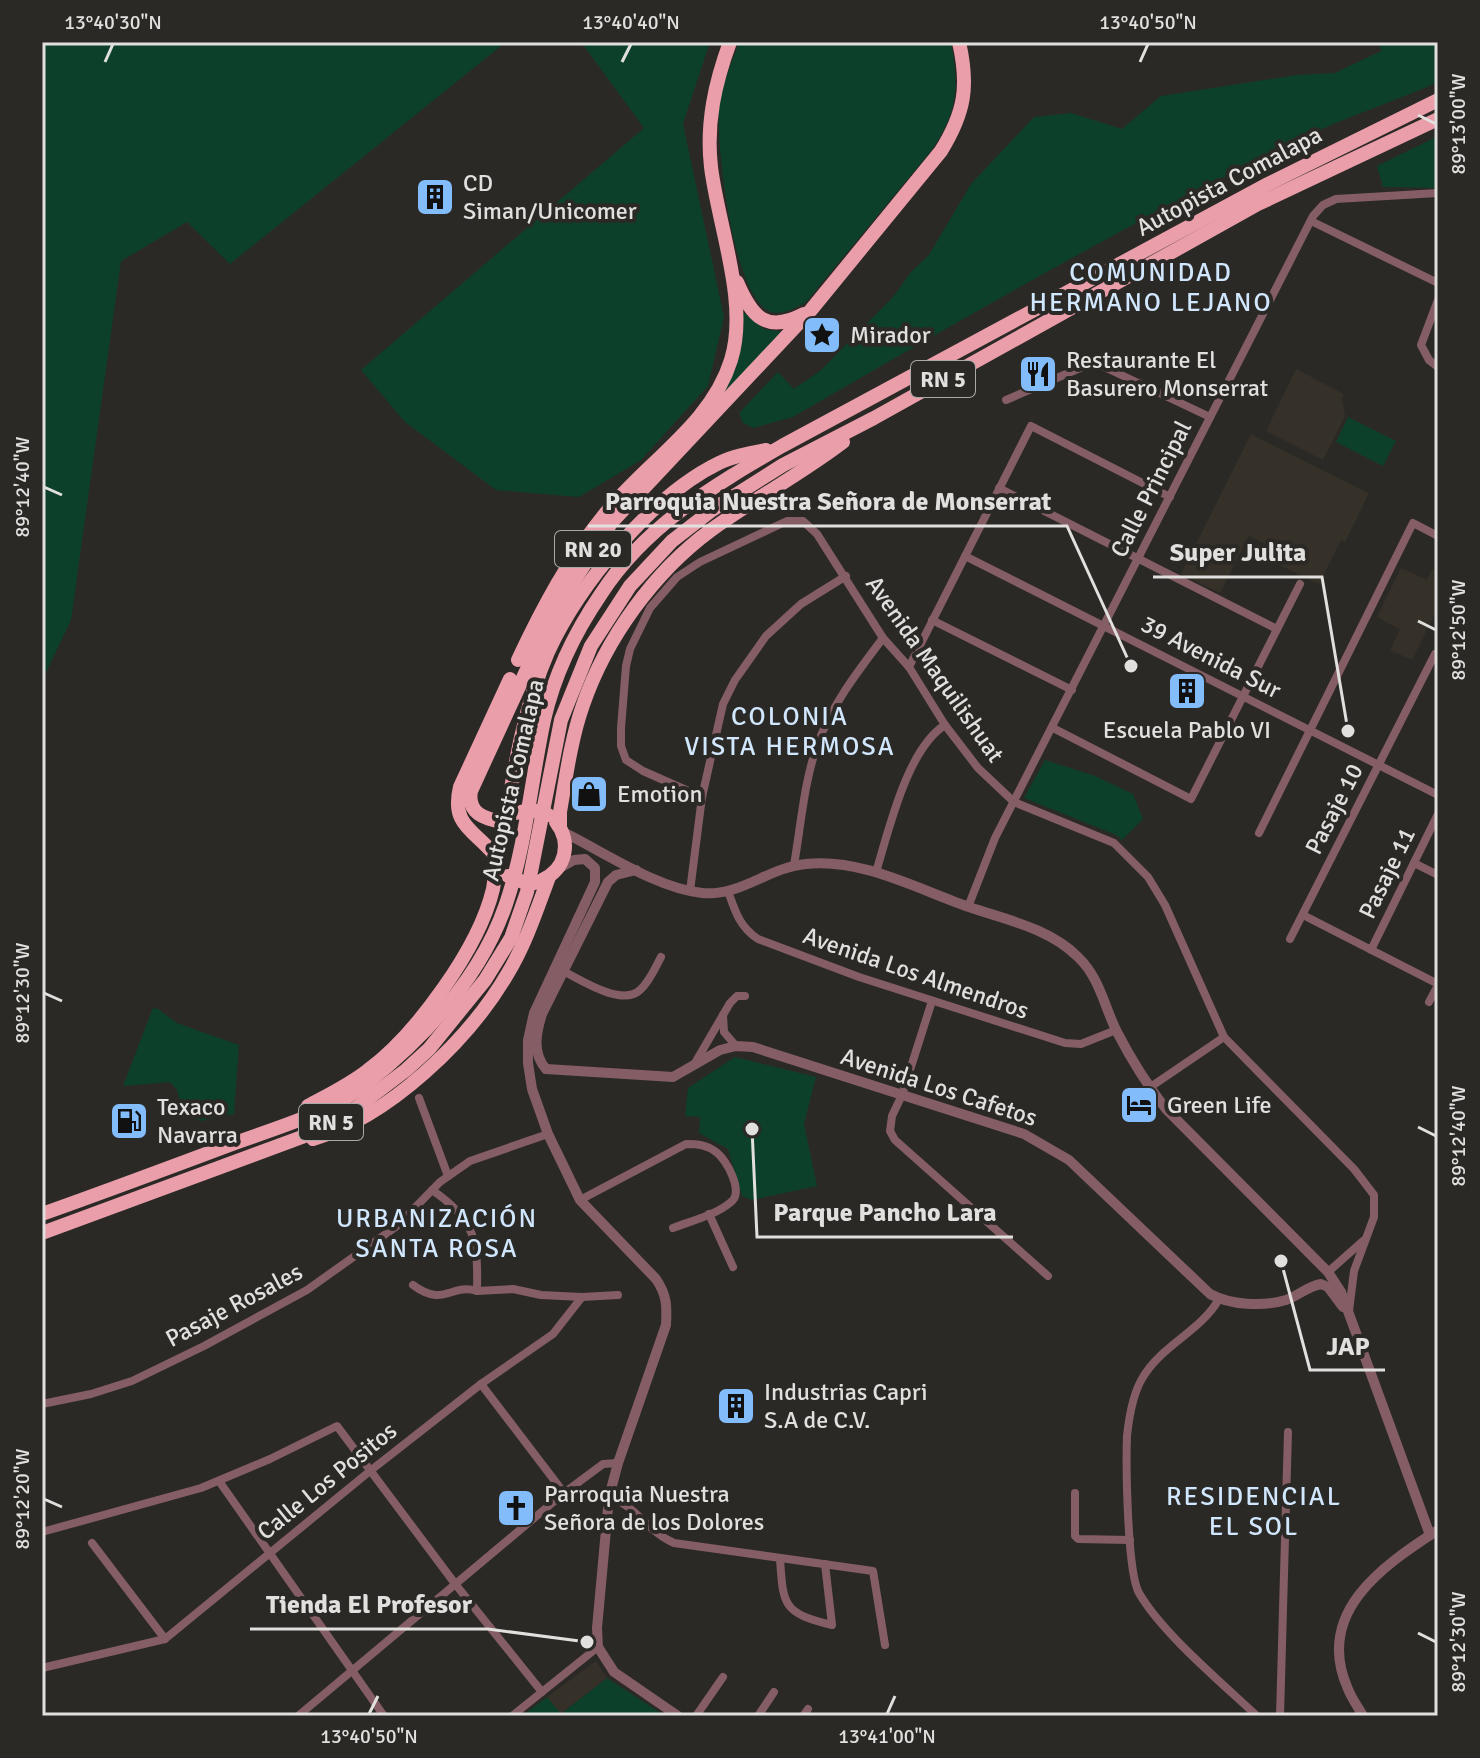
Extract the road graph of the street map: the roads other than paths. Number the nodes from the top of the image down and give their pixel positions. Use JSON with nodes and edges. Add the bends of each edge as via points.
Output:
{"nodes":[{"id":1,"x":730,"y":42,"type":"edge"},
{"id":2,"x":959,"y":42,"type":"edge"},
{"id":3,"x":1438,"y":100,"type":"edge"},
{"id":4,"x":1438,"y":119,"type":"edge"},
{"id":5,"x":1438,"y":193,"type":"edge"},
{"id":6,"x":1311,"y":221,"type":"junction"},
{"id":7,"x":732,"y":270,"type":"junction"},
{"id":8,"x":1438,"y":283,"type":"edge"},
{"id":9,"x":1438,"y":300,"type":"edge"},
{"id":10,"x":811,"y":310,"type":"junction"},
{"id":11,"x":1438,"y":367,"type":"edge"},
{"id":12,"x":1006,"y":400,"type":"dead end"},
{"id":13,"x":1210,"y":417,"type":"junction"},
{"id":14,"x":874,"y":418,"type":"junction"},
{"id":15,"x":782,"y":446,"type":"junction"},
{"id":16,"x":999,"y":488,"type":"junction"},
{"id":17,"x":1170,"y":497,"type":"junction"},
{"id":18,"x":1438,"y":536,"type":"edge"},
{"id":19,"x":965,"y":556,"type":"junction"},
{"id":20,"x":1139,"y":559,"type":"junction"},
{"id":21,"x":846,"y":576,"type":"junction"},
{"id":22,"x":1300,"y":584,"type":"dead end"},
{"id":23,"x":932,"y":620,"type":"junction"},
{"id":24,"x":1105,"y":626,"type":"junction"},
{"id":25,"x":1277,"y":629,"type":"junction"},
{"id":26,"x":883,"y":638,"type":"junction"},
{"id":27,"x":1435,"y":654,"type":"dead end"},
{"id":28,"x":909,"y":667,"type":"junction"},
{"id":29,"x":1072,"y":690,"type":"junction"},
{"id":30,"x":1243,"y":695,"type":"junction"},
{"id":31,"x":945,"y":725,"type":"junction"},
{"id":32,"x":1053,"y":728,"type":"junction"},
{"id":33,"x":1310,"y":729,"type":"junction"},
{"id":34,"x":1379,"y":763,"type":"junction"},
{"id":35,"x":1438,"y":795,"type":"edge"},
{"id":36,"x":702,"y":797,"type":"junction"},
{"id":37,"x":1014,"y":802,"type":"junction"},
{"id":38,"x":1438,"y":814,"type":"edge"},
{"id":39,"x":508,"y":818,"type":"junction"},
{"id":40,"x":561,"y":830,"type":"junction"},
{"id":41,"x":1259,"y":833,"type":"dead end"},
{"id":42,"x":494,"y":855,"type":"junction"},
{"id":43,"x":1414,"y":863,"type":"junction"},
{"id":44,"x":794,"y":865,"type":"junction"},
{"id":45,"x":638,"y":870,"type":"junction"},
{"id":46,"x":876,"y":872,"type":"junction"},
{"id":47,"x":553,"y":873,"type":"junction"},
{"id":48,"x":1438,"y":875,"type":"edge"},
{"id":49,"x":690,"y":891,"type":"junction"},
{"id":50,"x":728,"y":891,"type":"junction"},
{"id":51,"x":968,"y":907,"type":"junction"},
{"id":52,"x":1303,"y":915,"type":"junction"},
{"id":53,"x":1290,"y":939,"type":"dead end"},
{"id":54,"x":1371,"y":950,"type":"junction"},
{"id":55,"x":661,"y":957,"type":"dead end"},
{"id":56,"x":563,"y":971,"type":"junction"},
{"id":57,"x":1438,"y":984,"type":"edge"},
{"id":58,"x":745,"y":996,"type":"dead end"},
{"id":59,"x":932,"y":1001,"type":"junction"},
{"id":60,"x":1429,"y":1002,"type":"dead end"},
{"id":61,"x":723,"y":1014,"type":"junction"},
{"id":62,"x":1116,"y":1030,"type":"junction"},
{"id":63,"x":1224,"y":1037,"type":"junction"},
{"id":64,"x":527,"y":1046,"type":"junction"},
{"id":65,"x":736,"y":1046,"type":"junction"},
{"id":66,"x":694,"y":1065,"type":"junction"},
{"id":67,"x":543,"y":1066,"type":"junction"},
{"id":68,"x":1149,"y":1088,"type":"junction"},
{"id":69,"x":532,"y":1089,"type":"junction"},
{"id":70,"x":902,"y":1095,"type":"junction"},
{"id":71,"x":419,"y":1098,"type":"dead end"},
{"id":72,"x":548,"y":1134,"type":"junction"},
{"id":73,"x":249,"y":1138,"type":"junction"},
{"id":74,"x":267,"y":1152,"type":"junction"},
{"id":75,"x":448,"y":1176,"type":"junction"},
{"id":76,"x":432,"y":1190,"type":"junction"},
{"id":77,"x":580,"y":1200,"type":"junction"},
{"id":78,"x":42,"y":1214,"type":"edge"},
{"id":79,"x":709,"y":1214,"type":"junction"},
{"id":80,"x":673,"y":1228,"type":"dead end"},
{"id":81,"x":42,"y":1233,"type":"edge"},
{"id":82,"x":1366,"y":1238,"type":"junction"},
{"id":83,"x":1300,"y":1244,"type":"junction"},
{"id":84,"x":733,"y":1267,"type":"dead end"},
{"id":85,"x":1328,"y":1272,"type":"junction"},
{"id":86,"x":1048,"y":1276,"type":"dead end"},
{"id":87,"x":1315,"y":1284,"type":"junction"},
{"id":88,"x":413,"y":1285,"type":"dead end"},
{"id":89,"x":477,"y":1291,"type":"junction"},
{"id":90,"x":618,"y":1295,"type":"dead end"},
{"id":91,"x":582,"y":1297,"type":"junction"},
{"id":92,"x":1219,"y":1299,"type":"junction"},
{"id":93,"x":1349,"y":1315,"type":"junction"},
{"id":94,"x":481,"y":1384,"type":"junction"},
{"id":95,"x":42,"y":1404,"type":"edge"},
{"id":96,"x":1288,"y":1432,"type":"dead end"},
{"id":97,"x":618,"y":1463,"type":"junction"},
{"id":98,"x":370,"y":1471,"type":"junction"},
{"id":99,"x":219,"y":1481,"type":"junction"},
{"id":100,"x":564,"y":1493,"type":"junction"},
{"id":101,"x":1075,"y":1493,"type":"dead end"},
{"id":102,"x":609,"y":1497,"type":"junction"},
{"id":103,"x":42,"y":1532,"type":"edge"},
{"id":104,"x":1434,"y":1532,"type":"edge"},
{"id":105,"x":1130,"y":1540,"type":"junction"},
{"id":106,"x":92,"y":1543,"type":"dead end"},
{"id":107,"x":269,"y":1552,"type":"junction"},
{"id":108,"x":780,"y":1558,"type":"junction"},
{"id":109,"x":825,"y":1564,"type":"junction"},
{"id":110,"x":456,"y":1585,"type":"junction"},
{"id":111,"x":165,"y":1639,"type":"junction"},
{"id":112,"x":885,"y":1645,"type":"dead end"},
{"id":113,"x":598,"y":1647,"type":"junction"},
{"id":114,"x":42,"y":1668,"type":"edge"},
{"id":115,"x":351,"y":1672,"type":"junction"},
{"id":116,"x":723,"y":1677,"type":"dead end"},
{"id":117,"x":542,"y":1692,"type":"junction"},
{"id":118,"x":774,"y":1692,"type":"dead end"},
{"id":119,"x":298,"y":1716,"type":"edge"},
{"id":120,"x":384,"y":1716,"type":"edge"},
{"id":121,"x":512,"y":1716,"type":"edge"},
{"id":122,"x":678,"y":1716,"type":"edge"},
{"id":123,"x":696,"y":1716,"type":"edge"},
{"id":124,"x":758,"y":1716,"type":"edge"},
{"id":125,"x":1257,"y":1716,"type":"edge"},
{"id":126,"x":1280,"y":1716,"type":"edge"},
{"id":127,"x":1363,"y":1716,"type":"edge"}],
"edges":[{"from":1,"to":7,"type":"highway","number":"RN 20","via":[[714,88],[710,150]]},
{"from":2,"to":10,"type":"highway","number":"RN 20","via":[[964,101],[947,141]]},
{"from":3,"to":15,"type":"highway","name":"Autopista Comalapa","number":"RN 5","via":[[1279,178]]},
{"from":4,"to":14,"type":"highway","name":"Autopista Comalapa","number":"RN 5","via":[[1258,204]]},
{"from":5,"to":6,"type":"street","via":[[1336,199],[1319,208]]},
{"from":6,"to":8,"type":"street"},
{"from":6,"to":13,"type":"street","name":"Calle Principal"},
{"from":7,"to":10,"type":"highway","via":[[750,309],[762,319],[784,323]]},
{"from":7,"to":42,"type":"highway","number":"RN 20","via":[[735,344],[719,390],[605,513],[566,571],[544,605],[460,787],[457,799],[465,826]]},
{"from":9,"to":11,"type":"street","via":[[1421,345]]},
{"from":10,"to":39,"type":"highway","number":"RN 20","via":[[611,523],[572,580],[535,648],[471,791],[473,810],[486,819]]},
{"from":12,"to":13,"type":"street","via":[[1098,364]]},
{"from":13,"to":17,"type":"street","name":"Calle Principal"},
{"from":14,"to":40,"type":"highway","via":[[709,532],[649,589],[619,632],[583,704],[560,812]]},
{"from":14,"to":74,"type":"highway","name":"Autopista Comalapa","number":"RN 5","via":[[783,465],[712,510],[672,541],[630,586],[591,646],[568,699],[527,892],[502,955],[449,1027],[406,1070],[356,1108]]},
{"from":15,"to":39,"type":"highway","via":[[730,459],[697,476],[626,537],[597,572],[563,624],[537,682],[520,739]]},
{"from":15,"to":73,"type":"highway","name":"Autopista Comalapa","number":"RN 5","via":[[717,484],[643,542],[587,616],[545,717],[506,903],[485,950],[437,1019],[364,1086]]},
{"from":16,"to":17,"type":"street","via":[[1031,426]]},
{"from":16,"to":19,"type":"street"},
{"from":16,"to":20,"type":"street"},
{"from":17,"to":20,"type":"street","name":"Calle Principal"},
{"from":18,"to":33,"type":"street","via":[[1413,523]]},
{"from":19,"to":23,"type":"street"},
{"from":19,"to":24,"type":"street","name":"39 Avenida Sur"},
{"from":20,"to":24,"type":"street","name":"Calle Principal"},
{"from":20,"to":25,"type":"street"},
{"from":21,"to":26,"type":"street","name":"Avenida Maquilishuat"},
{"from":21,"to":36,"type":"street","via":[[784,618],[748,659],[723,704]]},
{"from":21,"to":36,"type":"street","name":"Avenida Maquilishuat","via":[[809,525],[787,521],[688,569],[650,608],[626,660],[621,746],[626,760],[643,771]]},
{"from":22,"to":25,"type":"street"},
{"from":23,"to":28,"type":"street"},
{"from":23,"to":29,"type":"street"},
{"from":24,"to":29,"type":"street","name":"Calle Principal"},
{"from":24,"to":30,"type":"street","name":"39 Avenida Sur"},
{"from":25,"to":30,"type":"street"},
{"from":26,"to":28,"type":"street","name":"Avenida Maquilishuat"},
{"from":26,"to":44,"type":"street","via":[[844,689],[818,742]]},
{"from":27,"to":34,"type":"street","name":"Pasaje 10"},
{"from":28,"to":31,"type":"street","name":"Avenida Maquilishuat"},
{"from":29,"to":32,"type":"street","name":"Calle Principal"},
{"from":30,"to":32,"type":"street","via":[[1191,799]]},
{"from":30,"to":33,"type":"street","name":"39 Avenida Sur"},
{"from":31,"to":37,"type":"street","name":"Avenida Maquilishuat","via":[[978,768]]},
{"from":31,"to":46,"type":"street","via":[[929,737],[918,757],[898,800]]},
{"from":32,"to":37,"type":"street","name":"Calle Principal"},
{"from":33,"to":34,"type":"street","name":"39 Avenida Sur"},
{"from":33,"to":41,"type":"street"},
{"from":34,"to":35,"type":"street","name":"39 Avenida Sur"},
{"from":34,"to":52,"type":"street","name":"Pasaje 10"},
{"from":36,"to":49,"type":"street"},
{"from":37,"to":51,"type":"street","name":"Calle Principal"},
{"from":37,"to":63,"type":"street","name":"Avenida Maquilishuat","via":[[1114,843],[1133,859],[1165,905]]},
{"from":38,"to":43,"type":"street","name":"Pasaje 11"},
{"from":39,"to":40,"type":"highway","number":"RN 20","bridge":true,"via":[[532,810],[548,815]]},
{"from":39,"to":42,"type":"highway","via":[[494,836]]},
{"from":40,"to":45,"type":"street"},
{"from":40,"to":47,"type":"highway","via":[[565,854]]},
{"from":42,"to":47,"type":"highway","number":"RN 20","bridge":true,"via":[[508,876],[523,882],[534,883]]},
{"from":42,"to":73,"type":"highway","via":[[493,891],[480,927],[439,994],[388,1054]]},
{"from":43,"to":48,"type":"street"},
{"from":43,"to":54,"type":"street","name":"Pasaje 11"},
{"from":44,"to":46,"type":"street","via":[[839,864]]},
{"from":44,"to":50,"type":"street"},
{"from":45,"to":49,"type":"street"},
{"from":45,"to":56,"type":"street","via":[[608,882]]},
{"from":46,"to":51,"type":"street"},
{"from":47,"to":64,"type":"street","via":[[585,859],[595,868],[595,882],[534,1013]]},
{"from":47,"to":74,"type":"highway","via":[[507,974],[454,1044],[365,1116],[323,1136]]},
{"from":49,"to":50,"type":"street"},
{"from":50,"to":59,"type":"street","name":"Avenida Los Almendros","via":[[736,917],[758,939]]},
{"from":51,"to":62,"type":"street","via":[[1032,928],[1066,946],[1093,974]]},
{"from":52,"to":53,"type":"street","name":"Pasaje 10"},
{"from":52,"to":54,"type":"street"},
{"from":54,"to":57,"type":"street"},
{"from":55,"to":56,"type":"street","via":[[633,995],[609,994]]},
{"from":56,"to":67,"type":"street","via":[[539,1023],[537,1047]]},
{"from":57,"to":60,"type":"street"},
{"from":58,"to":61,"type":"street","via":[[734,998]]},
{"from":59,"to":62,"type":"street","name":"Avenida Los Almendros","via":[[1072,1044]]},
{"from":59,"to":70,"type":"street"},
{"from":61,"to":65,"type":"street","via":[[724,1032]]},
{"from":61,"to":66,"type":"street"},
{"from":62,"to":68,"type":"street"},
{"from":63,"to":68,"type":"street"},
{"from":63,"to":82,"type":"street","name":"Avenida Maquilishuat","via":[[1365,1182],[1376,1206]]},
{"from":64,"to":67,"type":"street"},
{"from":64,"to":69,"type":"street"},
{"from":65,"to":66,"type":"street"},
{"from":65,"to":70,"type":"street","name":"Avenida Los Cafetos"},
{"from":66,"to":67,"type":"street","via":[[673,1077]]},
{"from":67,"to":69,"type":"street"},
{"from":68,"to":83,"type":"street"},
{"from":69,"to":72,"type":"street"},
{"from":70,"to":86,"type":"street","via":[[890,1124],[895,1140]]},
{"from":70,"to":92,"type":"street","name":"Avenida Los Cafetos","via":[[1024,1134],[1060,1153]]},
{"from":71,"to":75,"type":"street"},
{"from":72,"to":75,"type":"street","name":"Pasaje Rosales","via":[[470,1161]]},
{"from":72,"to":77,"type":"street"},
{"from":73,"to":78,"type":"highway","name":"Autopista Comalapa","number":"RN 5"},
{"from":74,"to":81,"type":"highway","name":"Autopista Comalapa","number":"RN 5"},
{"from":75,"to":76,"type":"street","name":"Pasaje Rosales"},
{"from":76,"to":89,"type":"street","via":[[467,1220]]},
{"from":76,"to":95,"type":"street","name":"Pasaje Rosales","via":[[397,1226],[307,1290],[132,1381]]},
{"from":77,"to":79,"type":"street","via":[[686,1144],[701,1144],[724,1160],[736,1189],[732,1202]]},
{"from":77,"to":97,"type":"street","via":[[656,1279],[667,1305],[666,1325]]},
{"from":79,"to":80,"type":"street"},
{"from":79,"to":84,"type":"street"},
{"from":82,"to":85,"type":"street"},
{"from":82,"to":93,"type":"street","name":"Avenida Maquilishuat","via":[[1354,1271]]},
{"from":83,"to":85,"type":"street"},
{"from":83,"to":87,"type":"street","via":[[1318,1270]]},
{"from":85,"to":93,"type":"street"},
{"from":87,"to":92,"type":"street","via":[[1280,1301]]},
{"from":87,"to":93,"type":"street","via":[[1328,1287]]},
{"from":88,"to":89,"type":"street","via":[[434,1296],[467,1288]]},
{"from":89,"to":91,"type":"street","via":[[513,1289]]},
{"from":90,"to":91,"type":"street"},
{"from":91,"to":94,"type":"street","name":"Calle Los Positos","via":[[553,1334]]},
{"from":92,"to":105,"type":"street","via":[[1157,1360],[1137,1389],[1127,1434]]},
{"from":93,"to":104,"type":"street"},
{"from":94,"to":98,"type":"street","name":"Calle Los Positos"},
{"from":94,"to":100,"type":"street"},
{"from":96,"to":126,"type":"street"},
{"from":97,"to":100,"type":"street","via":[[603,1464]]},
{"from":97,"to":102,"type":"street"},
{"from":98,"to":99,"type":"street","via":[[340,1428],[334,1427]]},
{"from":98,"to":107,"type":"street","name":"Calle Los Positos"},
{"from":98,"to":110,"type":"street"},
{"from":99,"to":103,"type":"street"},
{"from":99,"to":107,"type":"street"},
{"from":100,"to":110,"type":"street"},
{"from":101,"to":105,"type":"street","via":[[1078,1539]]},
{"from":102,"to":108,"type":"street","via":[[674,1543]]},
{"from":102,"to":113,"type":"street"},
{"from":104,"to":127,"type":"street","via":[[1373,1577],[1346,1615],[1340,1634],[1341,1666]]},
{"from":105,"to":125,"type":"street","via":[[1137,1591],[1164,1625]]},
{"from":106,"to":111,"type":"street"},
{"from":107,"to":111,"type":"street","name":"Calle Los Positos"},
{"from":107,"to":115,"type":"street"},
{"from":108,"to":109,"type":"street"},
{"from":108,"to":109,"type":"street","via":[[787,1607],[802,1618],[832,1625]]},
{"from":109,"to":112,"type":"street","via":[[873,1571]]},
{"from":110,"to":115,"type":"street"},
{"from":110,"to":117,"type":"street"},
{"from":111,"to":114,"type":"street","name":"Calle Los Positos"},
{"from":113,"to":117,"type":"street"},
{"from":113,"to":122,"type":"street","via":[[614,1672]]},
{"from":115,"to":119,"type":"street"},
{"from":115,"to":120,"type":"street"},
{"from":116,"to":123,"type":"street"},
{"from":117,"to":121,"type":"street"},
{"from":118,"to":124,"type":"street"}]}
